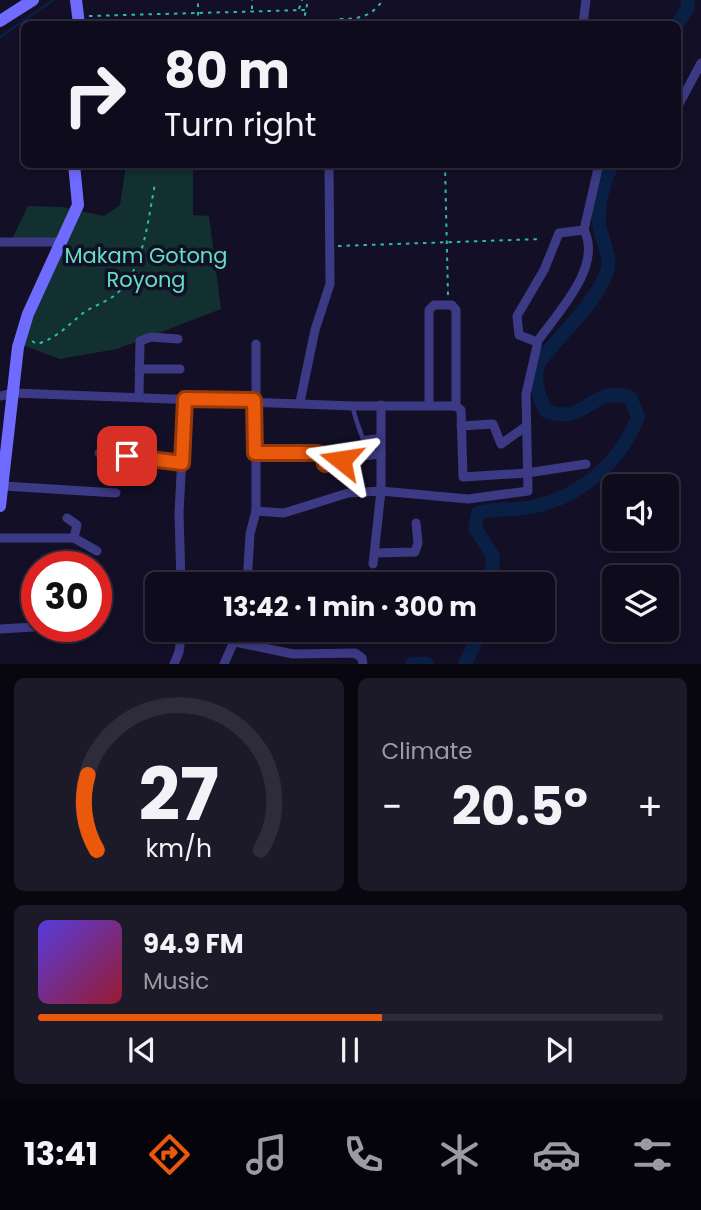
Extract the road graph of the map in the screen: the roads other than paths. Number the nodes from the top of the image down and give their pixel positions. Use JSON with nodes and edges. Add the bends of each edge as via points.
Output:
{"nodes":[{"id":1,"x":33,"y":0,"type":"edge"},
{"id":2,"x":76,"y":0,"type":"edge"},
{"id":3,"x":586,"y":0,"type":"edge"},
{"id":4,"x":79,"y":20,"type":"edge"},
{"id":5,"x":0,"y":21,"type":"edge"},
{"id":6,"x":583,"y":21,"type":"edge"},
{"id":7,"x":701,"y":63,"type":"edge"},
{"id":8,"x":698,"y":75,"type":"edge"},
{"id":9,"x":681,"y":102,"type":"edge"},
{"id":10,"x":74,"y":168,"type":"edge"},
{"id":11,"x":329,"y":168,"type":"edge"},
{"id":12,"x":598,"y":168,"type":"edge"},
{"id":13,"x":584,"y":230,"type":"junction"},
{"id":14,"x":0,"y":242,"type":"edge"},
{"id":15,"x":62,"y":242,"type":"junction"},
{"id":16,"x":178,"y":339,"type":"dead end"},
{"id":17,"x":537,"y":342,"type":"junction"},
{"id":18,"x":256,"y":344,"type":"dead end"},
{"id":19,"x":139,"y":369,"type":"junction"},
{"id":20,"x":180,"y":369,"type":"dead end"},
{"id":21,"x":14,"y":393,"type":"junction"},
{"id":22,"x":0,"y":396,"type":"edge"},
{"id":23,"x":139,"y":397,"type":"junction"},
{"id":24,"x":185,"y":399,"type":"junction"},
{"id":25,"x":254,"y":400,"type":"junction"},
{"id":26,"x":300,"y":402,"type":"junction"},
{"id":27,"x":353,"y":405,"type":"junction"},
{"id":28,"x":381,"y":405,"type":"junction"},
{"id":29,"x":429,"y":405,"type":"junction"},
{"id":30,"x":456,"y":406,"type":"junction"},
{"id":31,"x":461,"y":426,"type":"junction"},
{"id":32,"x":525,"y":427,"type":"junction"},
{"id":33,"x":382,"y":436,"type":"junction"},
{"id":34,"x":365,"y":438,"type":"junction"},
{"id":35,"x":99,"y":453,"type":"dead end"},
{"id":36,"x":255,"y":453,"type":"junction"},
{"id":37,"x":366,"y":454,"type":"junction"},
{"id":38,"x":381,"y":454,"type":"junction"},
{"id":39,"x":182,"y":463,"type":"junction"},
{"id":40,"x":586,"y":464,"type":"dead end"},
{"id":41,"x":527,"y":474,"type":"junction"},
{"id":42,"x":4,"y":486,"type":"junction"},
{"id":43,"x":381,"y":491,"type":"junction"},
{"id":44,"x":116,"y":493,"type":"dead end"},
{"id":45,"x":0,"y":505,"type":"edge"},
{"id":46,"x":256,"y":511,"type":"junction"},
{"id":47,"x":67,"y":519,"type":"dead end"},
{"id":48,"x":416,"y":523,"type":"dead end"},
{"id":49,"x":0,"y":538,"type":"edge"},
{"id":50,"x":74,"y":538,"type":"junction"},
{"id":51,"x":97,"y":551,"type":"dead end"},
{"id":52,"x":181,"y":572,"type":"edge"},
{"id":53,"x":248,"y":572,"type":"edge"},
{"id":54,"x":21,"y":628,"type":"edge"},
{"id":55,"x":0,"y":629,"type":"edge"},
{"id":56,"x":180,"y":642,"type":"edge"},
{"id":57,"x":235,"y":642,"type":"joint"},
{"id":58,"x":174,"y":664,"type":"edge"},
{"id":59,"x":224,"y":664,"type":"edge"},
{"id":60,"x":363,"y":664,"type":"edge"}],
"edges":[{"from":1,"to":5,"type":"street"},
{"from":2,"to":4,"type":"street"},
{"from":3,"to":6,"type":"street"},
{"from":7,"to":8,"type":"street"},
{"from":8,"to":9,"type":"street"},
{"from":10,"to":15,"type":"street","via":[[78,205]]},
{"from":11,"to":26,"type":"street","via":[[328,296],[313,338]]},
{"from":12,"to":13,"type":"street"},
{"from":13,"to":17,"type":"street","via":[[591,247],[589,260]]},
{"from":13,"to":17,"type":"street","via":[[559,233],[517,316],[519,335]]},
{"from":14,"to":15,"type":"street"},
{"from":15,"to":21,"type":"street","via":[[28,314]]},
{"from":16,"to":19,"type":"street","via":[[141,339]]},
{"from":17,"to":32,"type":"street","via":[[528,377]]},
{"from":18,"to":25,"type":"street"},
{"from":19,"to":20,"type":"street"},
{"from":19,"to":23,"type":"street"},
{"from":21,"to":22,"type":"street"},
{"from":21,"to":23,"type":"street"},
{"from":21,"to":42,"type":"street"},
{"from":23,"to":24,"type":"street"},
{"from":24,"to":25,"type":"street"},
{"from":24,"to":39,"type":"street"},
{"from":25,"to":26,"type":"street"},
{"from":25,"to":36,"type":"street"},
{"from":26,"to":27,"type":"street"},
{"from":27,"to":28,"type":"street"},
{"from":27,"to":34,"type":"lane","via":[[357,429]]},
{"from":28,"to":29,"type":"street"},
{"from":28,"to":33,"type":"street"},
{"from":29,"to":30,"type":"street"},
{"from":29,"to":30,"type":"street","via":[[429,310],[434,305],[448,305],[456,310]]},
{"from":30,"to":31,"type":"street","via":[[461,410]]},
{"from":31,"to":32,"type":"street","via":[[493,424],[502,444]]},
{"from":31,"to":41,"type":"street","via":[[463,477]]},
{"from":32,"to":41,"type":"street"},
{"from":33,"to":34,"type":"lane"},
{"from":33,"to":38,"type":"street"},
{"from":34,"to":37,"type":"lane"},
{"from":35,"to":39,"type":"street"},
{"from":36,"to":37,"type":"street","via":[[318,453],[325,464]]},
{"from":36,"to":46,"type":"street"},
{"from":37,"to":38,"type":"street"},
{"from":38,"to":43,"type":"street"},
{"from":39,"to":52,"type":"street"},
{"from":40,"to":41,"type":"street"},
{"from":41,"to":43,"type":"street","via":[[530,488],[522,494],[460,499]]},
{"from":42,"to":44,"type":"street"},
{"from":42,"to":45,"type":"street"},
{"from":43,"to":46,"type":"street","via":[[333,496],[284,513]]},
{"from":43,"to":48,"type":"street","via":[[374,559],[415,552]]},
{"from":46,"to":53,"type":"street"},
{"from":47,"to":50,"type":"street","via":[[77,525]]},
{"from":49,"to":50,"type":"street"},
{"from":50,"to":51,"type":"street"},
{"from":54,"to":55,"type":"street"},
{"from":56,"to":58,"type":"street"},
{"from":57,"to":59,"type":"street"},
{"from":57,"to":60,"type":"street","via":[[293,654],[355,653]]}]}
